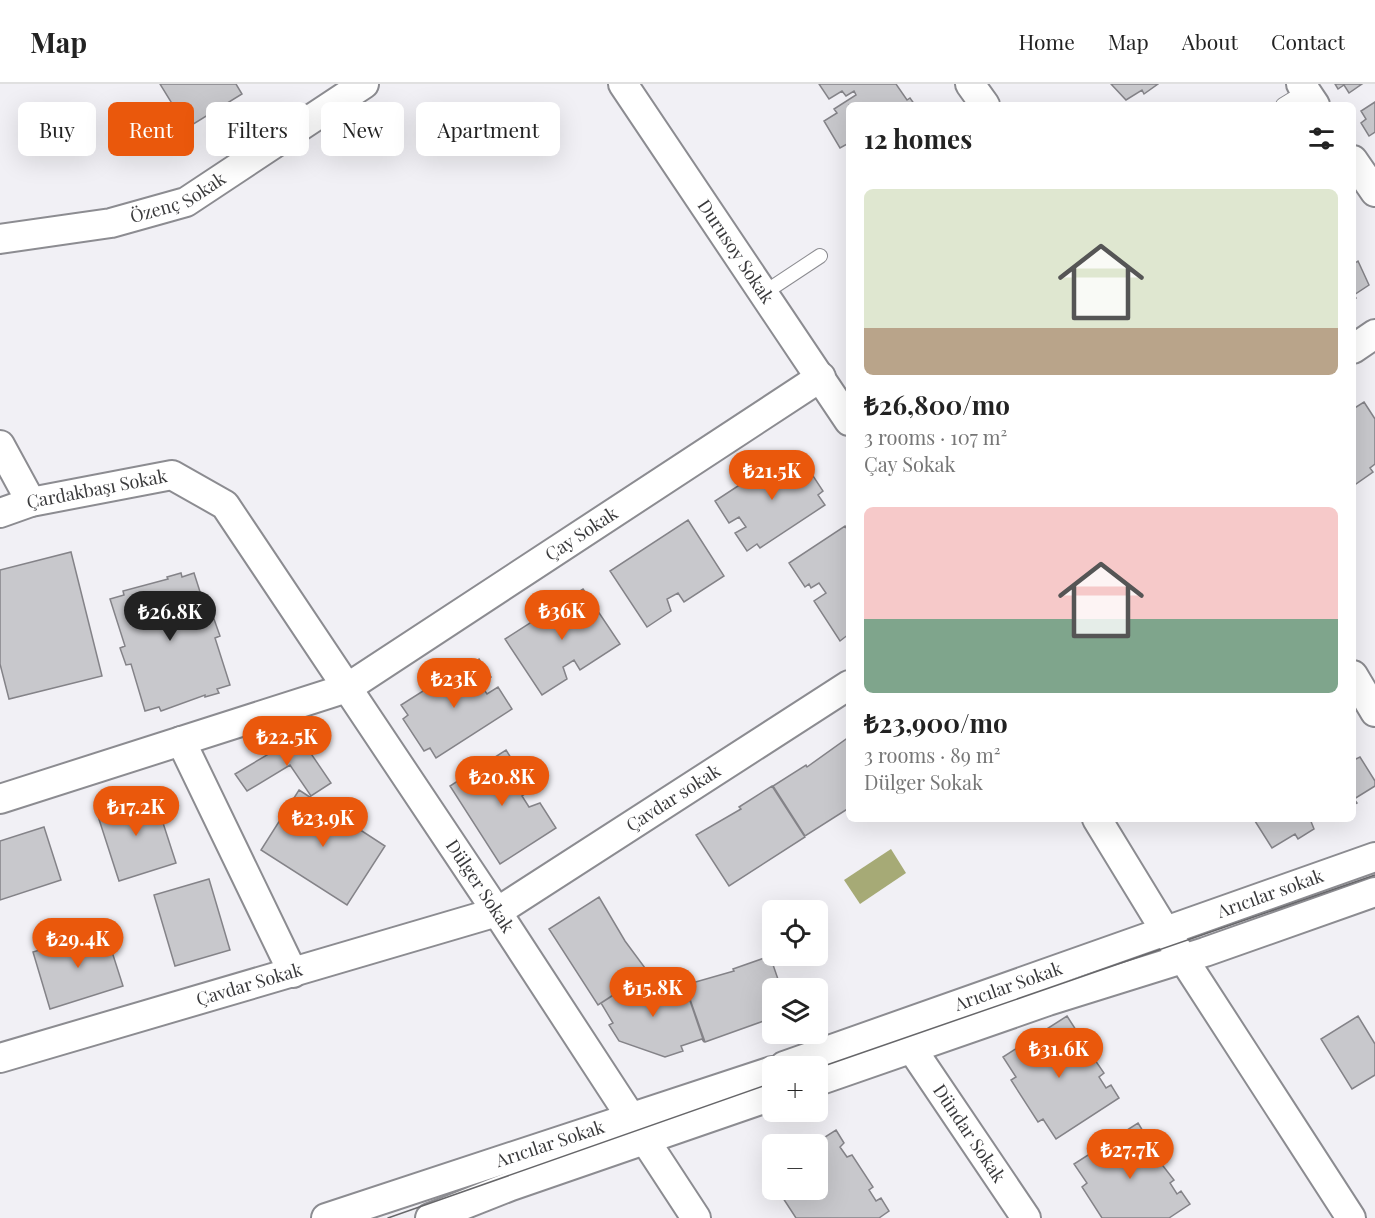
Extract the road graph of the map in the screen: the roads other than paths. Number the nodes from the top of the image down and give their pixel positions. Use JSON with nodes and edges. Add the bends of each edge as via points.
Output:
{"nodes":[{"id":1,"x":364,"y":84,"type":"edge"},
{"id":2,"x":623,"y":84,"type":"edge"},
{"id":3,"x":970,"y":84,"type":"edge"},
{"id":4,"x":983,"y":102,"type":"edge"},
{"id":5,"x":1356,"y":164,"type":"edge"},
{"id":6,"x":1375,"y":192,"type":"edge"},
{"id":7,"x":0,"y":239,"type":"edge"},
{"id":8,"x":820,"y":256,"type":"dead end"},
{"id":9,"x":764,"y":293,"type":"junction"},
{"id":10,"x":1375,"y":334,"type":"edge"},
{"id":11,"x":1356,"y":347,"type":"edge"},
{"id":12,"x":821,"y":377,"type":"junction"},
{"id":13,"x":846,"y":416,"type":"edge"},
{"id":14,"x":0,"y":445,"type":"edge"},
{"id":15,"x":193,"y":487,"type":"joint"},
{"id":16,"x":32,"y":502,"type":"junction"},
{"id":17,"x":0,"y":513,"type":"edge"},
{"id":18,"x":1356,"y":680,"type":"edge"},
{"id":19,"x":846,"y":687,"type":"edge"},
{"id":20,"x":347,"y":688,"type":"junction"},
{"id":21,"x":1375,"y":712,"type":"edge"},
{"id":22,"x":181,"y":741,"type":"junction"},
{"id":23,"x":0,"y":799,"type":"edge"},
{"id":24,"x":1099,"y":822,"type":"edge"},
{"id":25,"x":1375,"y":857,"type":"edge"},
{"id":26,"x":1375,"y":892,"type":"edge"},
{"id":27,"x":497,"y":912,"type":"junction"},
{"id":28,"x":1166,"y":932,"type":"junction"},
{"id":29,"x":1184,"y":958,"type":"junction"},
{"id":30,"x":292,"y":973,"type":"junction"},
{"id":31,"x":912,"y":1049,"type":"junction"},
{"id":32,"x":813,"y":1056,"type":"edge"},
{"id":33,"x":0,"y":1058,"type":"edge"},
{"id":34,"x":762,"y":1075,"type":"edge"},
{"id":35,"x":828,"y":1078,"type":"edge"},
{"id":36,"x":762,"y":1098,"type":"edge"},
{"id":37,"x":638,"y":1129,"type":"junction"},
{"id":38,"x":326,"y":1218,"type":"edge"},
{"id":39,"x":430,"y":1218,"type":"edge"},
{"id":40,"x":696,"y":1218,"type":"edge"},
{"id":41,"x":1026,"y":1218,"type":"edge"},
{"id":42,"x":1351,"y":1218,"type":"edge"}],
"edges":[{"from":1,"to":7,"type":"street","name":"Özenç Sokak","via":[[186,202],[111,223]]},
{"from":2,"to":9,"type":"street","name":"Durusoy Sokak"},
{"from":3,"to":4,"type":"street"},
{"from":5,"to":6,"type":"street"},
{"from":8,"to":9,"type":"lane"},
{"from":9,"to":12,"type":"street","name":"Durusoy Sokak"},
{"from":10,"to":11,"type":"street"},
{"from":12,"to":13,"type":"street","name":"Durusoy Sokak"},
{"from":12,"to":20,"type":"street","name":"Çay Sokak"},
{"from":14,"to":16,"type":"street"},
{"from":15,"to":16,"type":"street","name":"Çardakbaşı Sokak","via":[[172,475]]},
{"from":15,"to":20,"type":"street","name":"Dülger Sokak","via":[[225,505]]},
{"from":16,"to":17,"type":"street","name":"Çardakbaşı Sokak"},
{"from":18,"to":21,"type":"street"},
{"from":19,"to":27,"type":"street","name":"Çavdar sokak"},
{"from":20,"to":22,"type":"street","name":"Çay Sokak"},
{"from":20,"to":27,"type":"street","name":"Dülger Sokak"},
{"from":22,"to":23,"type":"street","name":"Çay Sokak"},
{"from":22,"to":30,"type":"street"},
{"from":24,"to":28,"type":"street"},
{"from":25,"to":28,"type":"street","name":"Arıcılar sokak"},
{"from":26,"to":29,"type":"street"},
{"from":27,"to":30,"type":"street","name":"Çavdar Sokak"},
{"from":27,"to":37,"type":"street","name":"Dülger Sokak"},
{"from":28,"to":29,"type":"street"},
{"from":28,"to":32,"type":"street","name":"Arıcılar Sokak"},
{"from":29,"to":31,"type":"street","via":[[1048,1000]]},
{"from":29,"to":42,"type":"street"},
{"from":30,"to":33,"type":"street","name":"Çavdar Sokak"},
{"from":31,"to":35,"type":"street"},
{"from":31,"to":41,"type":"street","name":"Dündar Sokak"},
{"from":34,"to":37,"type":"street","name":"Arıcılar Sokak"},
{"from":36,"to":37,"type":"street"},
{"from":37,"to":38,"type":"street","name":"Arıcılar Sokak"},
{"from":37,"to":39,"type":"street"},
{"from":37,"to":40,"type":"street","name":"Dülger Sokak"}]}
